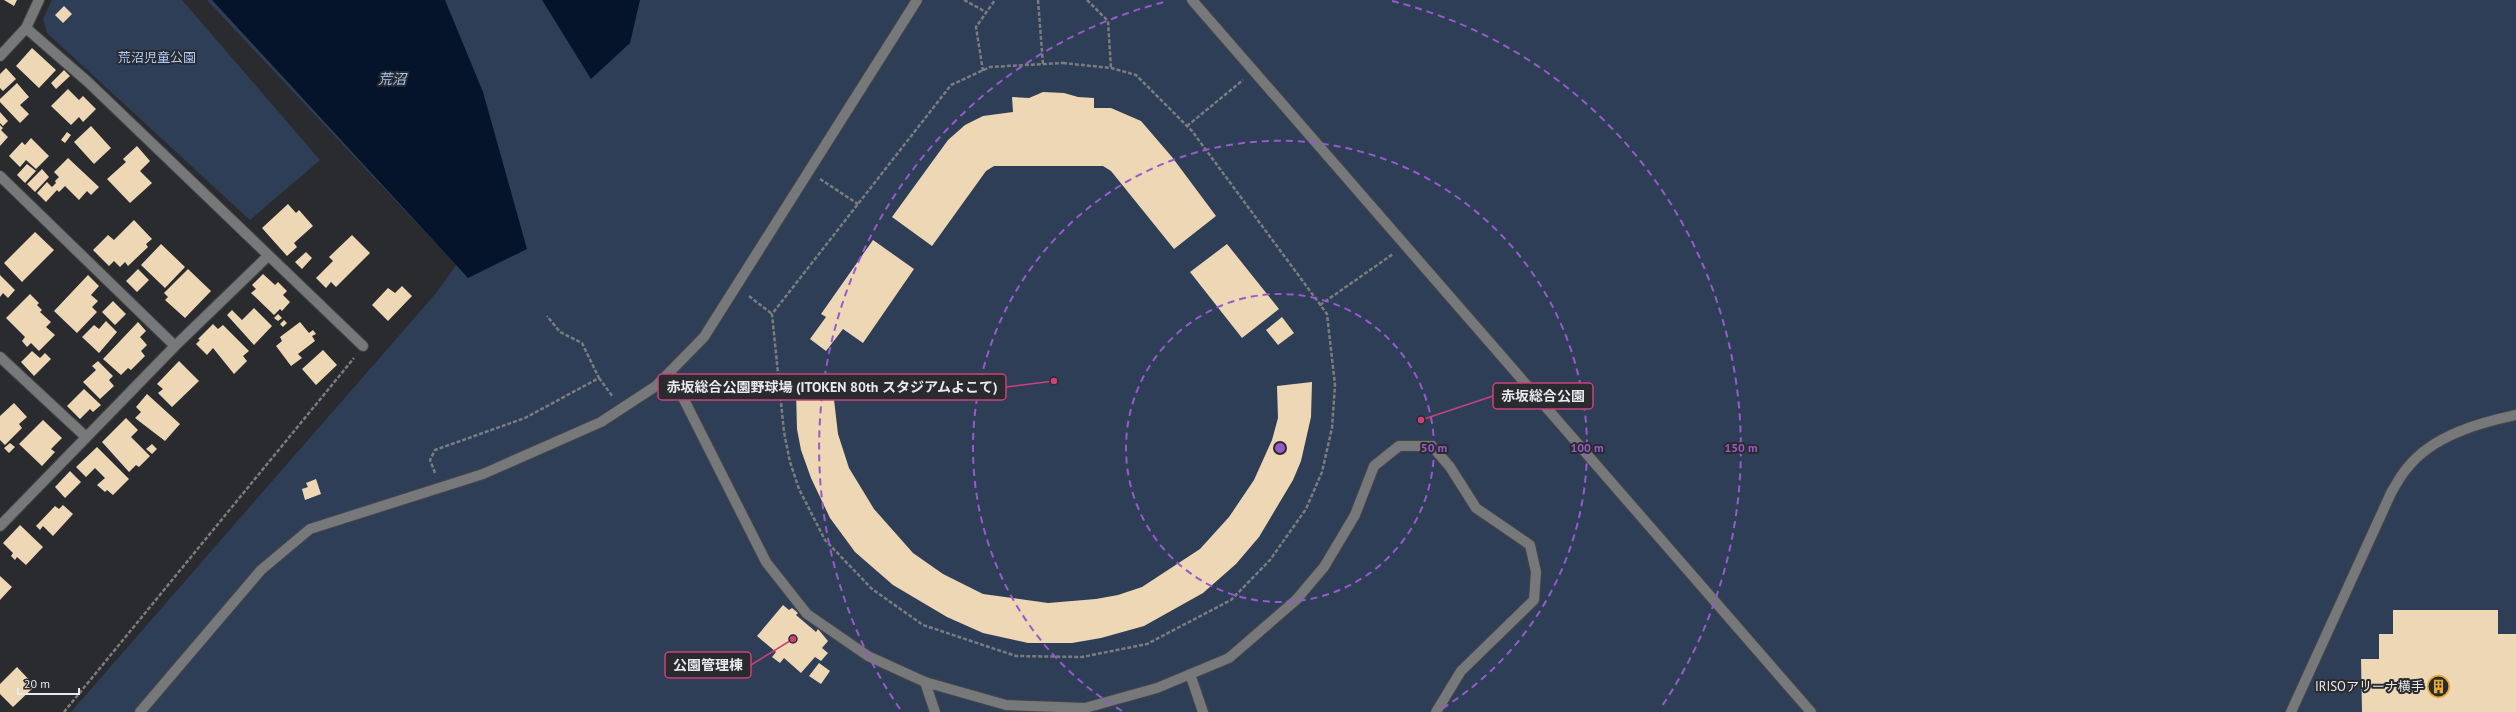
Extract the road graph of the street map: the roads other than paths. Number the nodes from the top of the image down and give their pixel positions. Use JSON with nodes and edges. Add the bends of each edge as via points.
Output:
{"nodes":[{"id":1,"x":39,"y":0,"type":"edge"},
{"id":2,"x":917,"y":0,"type":"edge"},
{"id":3,"x":1192,"y":0,"type":"edge"},
{"id":4,"x":26,"y":28,"type":"junction"},
{"id":5,"x":0,"y":56,"type":"edge"},
{"id":6,"x":0,"y":176,"type":"edge"},
{"id":7,"x":268,"y":256,"type":"junction"},
{"id":8,"x":175,"y":346,"type":"junction"},
{"id":9,"x":363,"y":346,"type":"road end"},
{"id":10,"x":0,"y":356,"type":"edge"},
{"id":11,"x":670,"y":372,"type":"junction"},
{"id":12,"x":2516,"y":415,"type":"edge"},
{"id":13,"x":86,"y":437,"type":"junction"},
{"id":14,"x":0,"y":526,"type":"edge"},
{"id":15,"x":1190,"y":674,"type":"junction"},
{"id":16,"x":925,"y":682,"type":"junction"},
{"id":17,"x":140,"y":712,"type":"edge"},
{"id":18,"x":935,"y":712,"type":"edge"},
{"id":19,"x":1204,"y":712,"type":"edge"},
{"id":20,"x":1436,"y":712,"type":"edge"},
{"id":21,"x":1811,"y":712,"type":"edge"},
{"id":22,"x":2291,"y":712,"type":"edge"}],
"edges":[{"from":1,"to":4,"type":"street"},
{"from":2,"to":11,"type":"street","via":[[704,337]]},
{"from":3,"to":21,"type":"street"},
{"from":4,"to":5,"type":"street"},
{"from":4,"to":7,"type":"street","via":[[88,82]]},
{"from":6,"to":8,"type":"street"},
{"from":7,"to":8,"type":"street"},
{"from":7,"to":9,"type":"street"},
{"from":8,"to":13,"type":"street"},
{"from":10,"to":13,"type":"street"},
{"from":11,"to":16,"type":"street","via":[[766,562],[807,614],[868,656]]},
{"from":11,"to":17,"type":"street","via":[[656,386],[601,422],[483,474],[310,529],[261,570]]},
{"from":12,"to":22,"type":"street","via":[[2481,423],[2454,434],[2429,448],[2408,466],[2391,493]]},
{"from":13,"to":14,"type":"street"},
{"from":15,"to":16,"type":"street","via":[[1157,688],[1085,708],[1006,705]]},
{"from":15,"to":19,"type":"street"},
{"from":15,"to":20,"type":"street","via":[[1229,658],[1296,600],[1324,567],[1355,515],[1374,466],[1399,446],[1432,446],[1450,467],[1476,508],[1530,545],[1536,572],[1534,600],[1461,671]]},
{"from":16,"to":18,"type":"street"}]}
